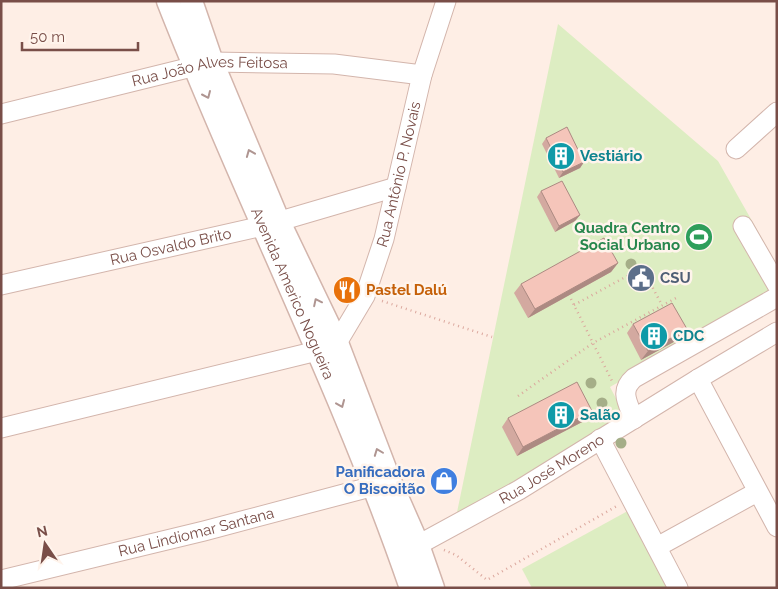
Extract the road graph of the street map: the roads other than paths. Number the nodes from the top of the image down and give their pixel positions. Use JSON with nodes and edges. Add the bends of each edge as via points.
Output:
{"nodes":[{"id":1,"x":168,"y":1,"type":"edge"},
{"id":2,"x":191,"y":1,"type":"edge"},
{"id":3,"x":446,"y":1,"type":"edge"},
{"id":4,"x":204,"y":65,"type":"junction"},
{"id":5,"x":422,"y":75,"type":"junction"},
{"id":6,"x":777,"y":112,"type":"edge"},
{"id":7,"x":1,"y":114,"type":"edge"},
{"id":8,"x":736,"y":148,"type":"dead end"},
{"id":9,"x":396,"y":187,"type":"junction"},
{"id":10,"x":270,"y":223,"type":"junction"},
{"id":11,"x":743,"y":226,"type":"dead end"},
{"id":12,"x":1,"y":285,"type":"edge"},
{"id":13,"x":777,"y":285,"type":"edge"},
{"id":14,"x":777,"y":297,"type":"edge"},
{"id":15,"x":777,"y":332,"type":"edge"},
{"id":16,"x":327,"y":347,"type":"junction"},
{"id":17,"x":698,"y":379,"type":"junction"},
{"id":18,"x":634,"y":419,"type":"junction"},
{"id":19,"x":1,"y":428,"type":"edge"},
{"id":20,"x":600,"y":439,"type":"junction"},
{"id":21,"x":381,"y":482,"type":"junction"},
{"id":22,"x":757,"y":492,"type":"junction"},
{"id":23,"x":777,"y":527,"type":"edge"},
{"id":24,"x":656,"y":547,"type":"junction"},
{"id":25,"x":408,"y":549,"type":"junction"},
{"id":26,"x":1,"y":580,"type":"edge"},
{"id":27,"x":411,"y":588,"type":"edge"},
{"id":28,"x":432,"y":588,"type":"edge"},
{"id":29,"x":678,"y":588,"type":"edge"}],
"edges":[{"from":1,"to":4,"type":"street","name":"Avenida Americo Nogueira"},
{"from":2,"to":4,"type":"street","name":"Avenida Americo Nogueira"},
{"from":3,"to":5,"type":"street","name":"Rua Antônio P. Novais"},
{"from":4,"to":5,"type":"street","name":"Rua João Alves Feitosa","via":[[324,64]]},
{"from":4,"to":7,"type":"street","name":"Rua João Alves Feitosa"},
{"from":4,"to":10,"type":"street","name":"Avenida Americo Nogueira"},
{"from":5,"to":9,"type":"street","name":"Rua Antônio P. Novais"},
{"from":6,"to":8,"type":"street"},
{"from":9,"to":10,"type":"street","name":"Rua Osvaldo Brito"},
{"from":9,"to":16,"type":"street","name":"Rua Antônio P. Novais","via":[[384,239],[365,296]]},
{"from":10,"to":12,"type":"street","name":"Rua Osvaldo Brito"},
{"from":10,"to":16,"type":"street","name":"Avenida Americo Nogueira"},
{"from":11,"to":13,"type":"street"},
{"from":14,"to":18,"type":"street","via":[[634,378],[625,390]]},
{"from":15,"to":17,"type":"street","name":"Rua José Moreno"},
{"from":16,"to":19,"type":"street"},
{"from":16,"to":21,"type":"street","name":"Avenida Americo Nogueira","via":[[342,408]]},
{"from":17,"to":18,"type":"street","name":"Rua José Moreno"},
{"from":17,"to":22,"type":"street"},
{"from":18,"to":20,"type":"street","name":"Rua José Moreno"},
{"from":20,"to":24,"type":"street"},
{"from":20,"to":25,"type":"street","name":"Rua José Moreno","via":[[519,490]]},
{"from":21,"to":25,"type":"street","name":"Avenida Americo Nogueira"},
{"from":21,"to":26,"type":"street","name":"Rua Lindiomar Santana"},
{"from":22,"to":23,"type":"street"},
{"from":22,"to":24,"type":"street"},
{"from":24,"to":29,"type":"street"},
{"from":25,"to":27,"type":"street","name":"Avenida Americo Nogueira"},
{"from":25,"to":28,"type":"street","name":"Avenida Americo Nogueira"}]}
